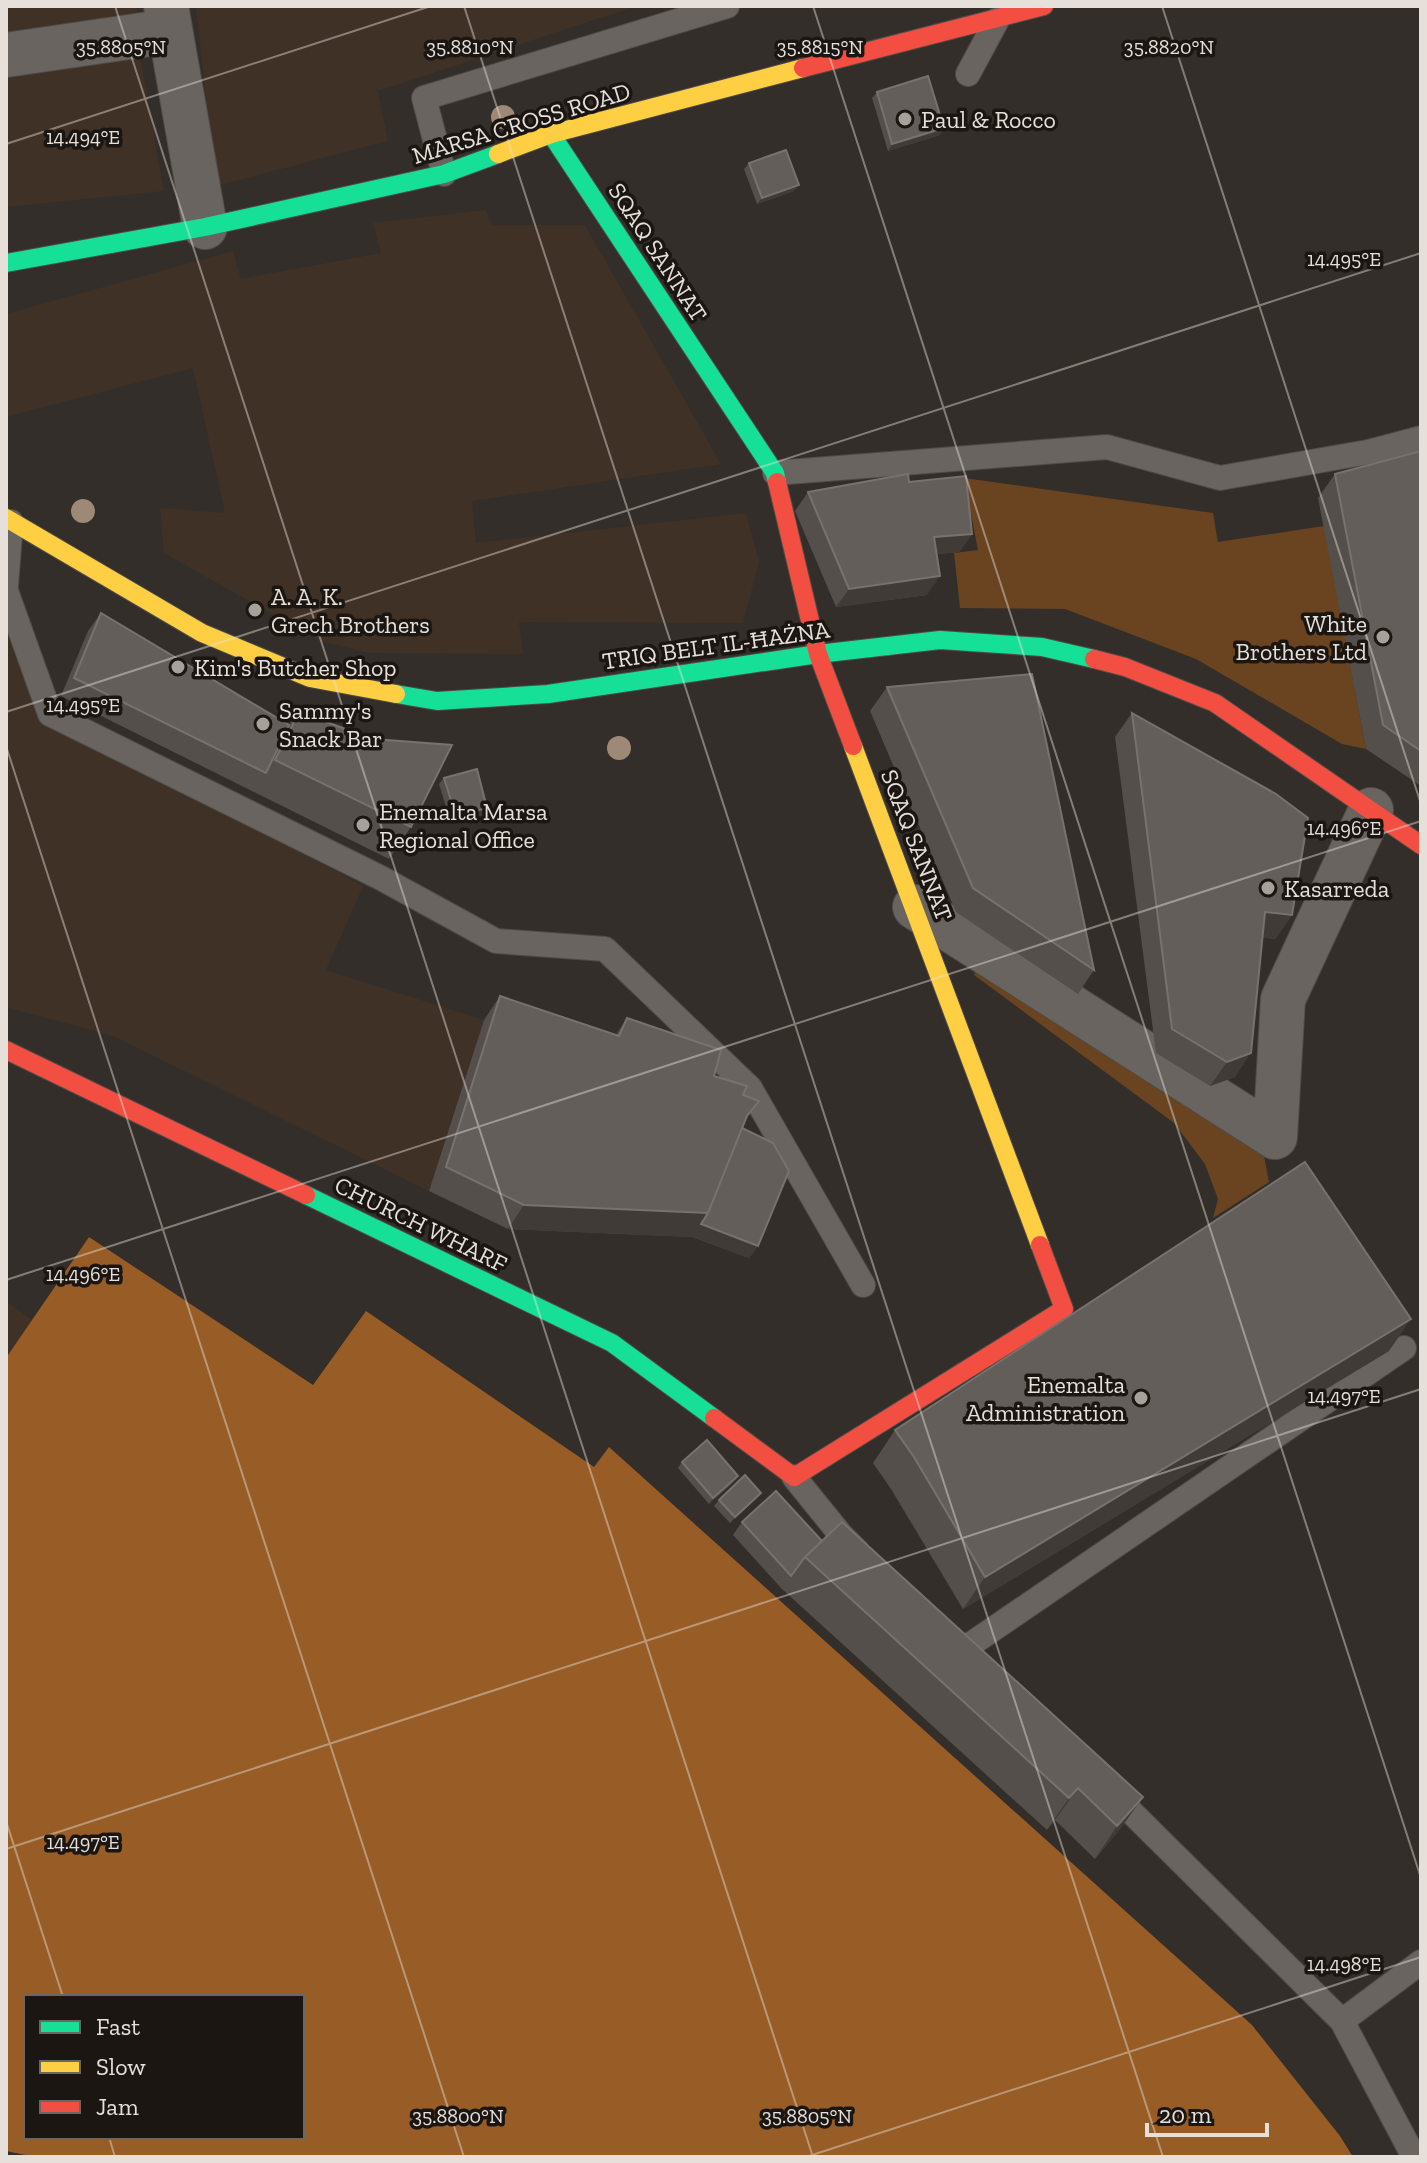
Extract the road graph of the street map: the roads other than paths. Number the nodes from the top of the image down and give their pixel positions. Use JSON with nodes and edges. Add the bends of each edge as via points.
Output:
{"nodes":[{"id":1,"x":727,"y":6,"type":"edge"},
{"id":2,"x":1044,"y":6,"type":"edge"},
{"id":3,"x":168,"y":18,"type":"edge"},
{"id":4,"x":997,"y":20,"type":"junction"},
{"id":5,"x":6,"y":55,"type":"edge"},
{"id":6,"x":968,"y":74,"type":"dead end"},
{"id":7,"x":551,"y":134,"type":"junction"},
{"id":8,"x":444,"y":174,"type":"junction"},
{"id":9,"x":205,"y":227,"type":"junction"},
{"id":10,"x":6,"y":263,"type":"edge"},
{"id":11,"x":1421,"y":438,"type":"edge"},
{"id":12,"x":775,"y":473,"type":"junction"},
{"id":13,"x":9,"y":520,"type":"edge"},
{"id":14,"x":6,"y":585,"type":"edge"},
{"id":15,"x":6,"y":591,"type":"edge"},
{"id":16,"x":818,"y":654,"type":"junction"},
{"id":17,"x":1371,"y":810,"type":"junction"},
{"id":18,"x":1421,"y":845,"type":"edge"},
{"id":19,"x":915,"y":907,"type":"junction"},
{"id":20,"x":6,"y":1050,"type":"edge"},
{"id":21,"x":863,"y":1285,"type":"dead end"},
{"id":22,"x":1404,"y":1348,"type":"edge"},
{"id":23,"x":794,"y":1477,"type":"junction"},
{"id":24,"x":873,"y":1565,"type":"edge"},
{"id":25,"x":946,"y":1630,"type":"edge"},
{"id":26,"x":1090,"y":1771,"type":"edge"},
{"id":27,"x":1421,"y":1962,"type":"edge"},
{"id":28,"x":1342,"y":2021,"type":"junction"},
{"id":29,"x":1414,"y":2157,"type":"edge"}],
"edges":[{"from":1,"to":8,"type":"lane","via":[[424,98]]},
{"from":2,"to":4,"type":"street","name":"MARSA CROSS ROAD"},
{"from":3,"to":5,"type":"street"},
{"from":3,"to":9,"type":"street"},
{"from":4,"to":6,"type":"lane"},
{"from":4,"to":7,"type":"street","name":"MARSA CROSS ROAD"},
{"from":7,"to":8,"type":"street","name":"MARSA CROSS ROAD"},
{"from":7,"to":12,"type":"street","name":"SQAQ SANNAT"},
{"from":8,"to":9,"type":"street","name":"MARSA CROSS ROAD"},
{"from":9,"to":10,"type":"street","name":"MARSA CROSS ROAD"},
{"from":11,"to":12,"type":"lane","via":[[1220,478],[1107,447]]},
{"from":12,"to":16,"type":"street","name":"SQAQ SANNAT"},
{"from":13,"to":14,"type":"lane"},
{"from":13,"to":16,"type":"street","name":"TRIQ BELT IL-ĦAŻNA","via":[[202,633],[310,678],[437,701],[548,694]]},
{"from":15,"to":21,"type":"lane","via":[[50,714],[496,941],[605,949],[750,1088]]},
{"from":16,"to":17,"type":"street","name":"TRIQ BELT IL-ĦAŻNA","via":[[940,640],[1042,647],[1125,667],[1215,703]]},
{"from":16,"to":19,"type":"street","name":"SQAQ SANNAT"},
{"from":17,"to":18,"type":"street","name":"TRIQ BELT IL-ĦAŻNA"},
{"from":17,"to":19,"type":"street","via":[[1283,999],[1275,1137]]},
{"from":19,"to":23,"type":"street","name":"SQAQ SANNAT","via":[[1064,1309]]},
{"from":20,"to":23,"type":"street","name":"CHURCH WHARF","via":[[612,1343]]},
{"from":22,"to":25,"type":"lane","via":[[972,1653]]},
{"from":23,"to":24,"type":"lane"},
{"from":26,"to":28,"type":"lane"},
{"from":27,"to":28,"type":"lane"},
{"from":28,"to":29,"type":"lane"}]}
